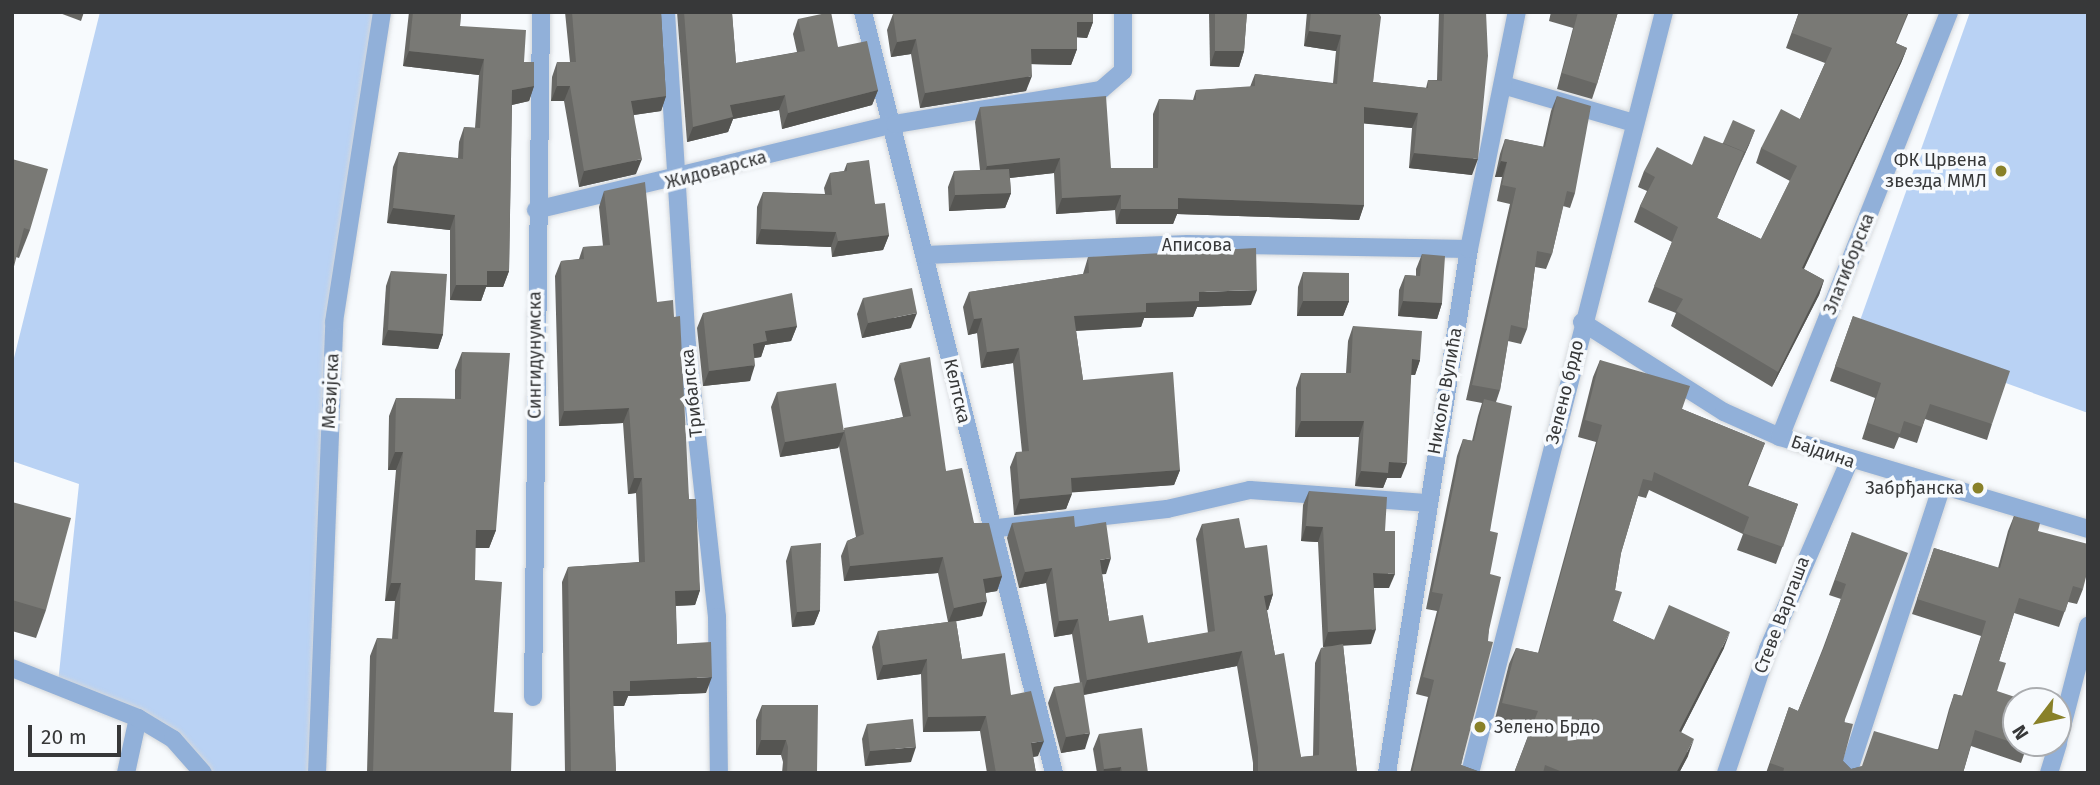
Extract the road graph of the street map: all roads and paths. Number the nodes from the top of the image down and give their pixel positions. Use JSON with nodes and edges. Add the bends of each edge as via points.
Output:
{"nodes":[{"id":1,"x":382,"y":12,"type":"edge"},
{"id":2,"x":541,"y":12,"type":"edge"},
{"id":3,"x":666,"y":12,"type":"edge"},
{"id":4,"x":863,"y":12,"type":"edge"},
{"id":5,"x":1123,"y":12,"type":"edge"},
{"id":6,"x":1517,"y":12,"type":"edge"},
{"id":7,"x":1664,"y":12,"type":"edge"},
{"id":8,"x":1949,"y":12,"type":"edge"},
{"id":9,"x":1503,"y":85,"type":"junction"},
{"id":10,"x":895,"y":124,"type":"junction"},
{"id":11,"x":1634,"y":124,"type":"junction"},
{"id":12,"x":675,"y":181,"type":"junction"},
{"id":13,"x":536,"y":210,"type":"junction"},
{"id":14,"x":1469,"y":249,"type":"junction"},
{"id":15,"x":926,"y":255,"type":"junction"},
{"id":16,"x":1582,"y":322,"type":"junction"},
{"id":17,"x":1780,"y":437,"type":"junction"},
{"id":18,"x":1849,"y":462,"type":"junction"},
{"id":19,"x":1941,"y":488,"type":"junction"},
{"id":20,"x":1426,"y":503,"type":"junction"},
{"id":21,"x":989,"y":529,"type":"junction"},
{"id":22,"x":2088,"y":529,"type":"edge"},
{"id":23,"x":2088,"y":626,"type":"edge"},
{"id":24,"x":12,"y":668,"type":"edge"},
{"id":25,"x":2072,"y":688,"type":"edge"},
{"id":26,"x":533,"y":697,"type":"dead end"},
{"id":27,"x":138,"y":718,"type":"junction"},
{"id":28,"x":1049,"y":772,"type":"edge"},
{"id":29,"x":127,"y":773,"type":"edge"},
{"id":30,"x":203,"y":773,"type":"edge"},
{"id":31,"x":317,"y":773,"type":"edge"},
{"id":32,"x":719,"y":773,"type":"edge"},
{"id":33,"x":1387,"y":773,"type":"edge"},
{"id":34,"x":1470,"y":773,"type":"edge"},
{"id":35,"x":1726,"y":773,"type":"edge"},
{"id":36,"x":1848,"y":773,"type":"edge"}],
"edges":[{"from":1,"to":31,"type":"street","name":"Мезијска","via":[[334,322]]},
{"from":2,"to":13,"type":"street","name":"Сингидунумска"},
{"from":3,"to":12,"type":"street","name":"Трибалска"},
{"from":4,"to":10,"type":"street","name":"Келтска"},
{"from":5,"to":10,"type":"street","name":"Жидоварска","via":[[1122,71],[1109,87]]},
{"from":6,"to":9,"type":"street","name":"Николе Вулића"},
{"from":7,"to":11,"type":"street","name":"Зелено брдо"},
{"from":8,"to":17,"type":"street","name":"Златиборска"},
{"from":9,"to":11,"type":"street"},
{"from":9,"to":14,"type":"street","name":"Николе Вулића"},
{"from":10,"to":12,"type":"street","name":"Жидоварска"},
{"from":10,"to":15,"type":"street","name":"Келтска"},
{"from":11,"to":16,"type":"street","name":"Зелено брдо"},
{"from":12,"to":13,"type":"street","name":"Жидоварска"},
{"from":12,"to":32,"type":"street","name":"Трибалска","via":[[717,617]]},
{"from":13,"to":26,"type":"street","name":"Сингидунумска"},
{"from":14,"to":15,"type":"street","name":"Аписова","via":[[1188,244]]},
{"from":14,"to":20,"type":"street","name":"Николе Вулића"},
{"from":15,"to":21,"type":"street","name":"Келтска"},
{"from":16,"to":17,"type":"street","name":"Бајдина","via":[[1724,412]]},
{"from":16,"to":34,"type":"street","name":"Зелено брдо"},
{"from":17,"to":18,"type":"street","name":"Бајдина"},
{"from":18,"to":19,"type":"street","name":"Бајдина"},
{"from":18,"to":35,"type":"street","name":"Стеве Варгаша","via":[[1768,649]]},
{"from":19,"to":22,"type":"street","name":"Бајдина"},
{"from":19,"to":36,"type":"street"},
{"from":20,"to":21,"type":"street","via":[[1250,490],[1167,509]]},
{"from":20,"to":33,"type":"street","name":"Николе Вулића"},
{"from":21,"to":28,"type":"street","name":"Келтска"},
{"from":23,"to":25,"type":"street"},
{"from":24,"to":27,"type":"street"},
{"from":27,"to":29,"type":"street"},
{"from":27,"to":30,"type":"street","via":[[173,739]]}]}
